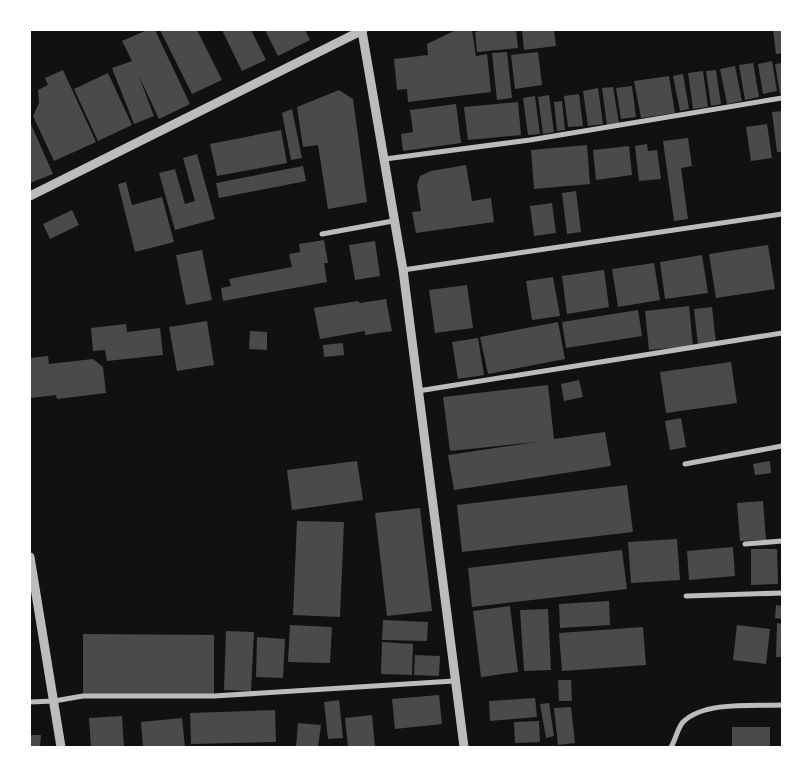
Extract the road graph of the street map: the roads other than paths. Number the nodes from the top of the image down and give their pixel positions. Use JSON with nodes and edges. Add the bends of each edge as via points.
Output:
{"nodes":[{"id":1,"x":363,"y":30,"type":"edge"},
{"id":2,"x":782,"y":98,"type":"edge"},
{"id":3,"x":385,"y":159,"type":"junction"},
{"id":4,"x":30,"y":196,"type":"edge"},
{"id":5,"x":782,"y":214,"type":"edge"},
{"id":6,"x":393,"y":221,"type":"junction"},
{"id":7,"x":322,"y":234,"type":"dead end"},
{"id":8,"x":403,"y":270,"type":"junction"},
{"id":9,"x":782,"y":333,"type":"edge"},
{"id":10,"x":417,"y":391,"type":"junction"},
{"id":11,"x":782,"y":446,"type":"edge"},
{"id":12,"x":685,"y":464,"type":"dead end"},
{"id":13,"x":782,"y":541,"type":"edge"},
{"id":14,"x":744,"y":544,"type":"dead end"},
{"id":15,"x":30,"y":558,"type":"edge"},
{"id":16,"x":782,"y":593,"type":"edge"},
{"id":17,"x":686,"y":596,"type":"dead end"},
{"id":18,"x":454,"y":681,"type":"junction"},
{"id":19,"x":54,"y":701,"type":"junction"},
{"id":20,"x":30,"y":702,"type":"edge"},
{"id":21,"x":782,"y":705,"type":"edge"},
{"id":22,"x":61,"y":747,"type":"edge"},
{"id":23,"x":464,"y":747,"type":"edge"},
{"id":24,"x":671,"y":747,"type":"edge"}],
"edges":[{"from":1,"to":3,"type":"street"},
{"from":1,"to":4,"type":"street"},
{"from":2,"to":3,"type":"street","via":[[530,140]]},
{"from":3,"to":6,"type":"street"},
{"from":5,"to":8,"type":"street"},
{"from":6,"to":7,"type":"street"},
{"from":6,"to":8,"type":"street"},
{"from":8,"to":10,"type":"street"},
{"from":9,"to":10,"type":"street"},
{"from":10,"to":18,"type":"street"},
{"from":11,"to":12,"type":"street"},
{"from":13,"to":14,"type":"street"},
{"from":15,"to":19,"type":"street"},
{"from":16,"to":17,"type":"street"},
{"from":18,"to":19,"type":"street","via":[[214,696],[82,696]]},
{"from":18,"to":23,"type":"street"},
{"from":19,"to":20,"type":"street"},
{"from":19,"to":22,"type":"street"},
{"from":21,"to":24,"type":"street","via":[[706,708],[681,724]]}]}
